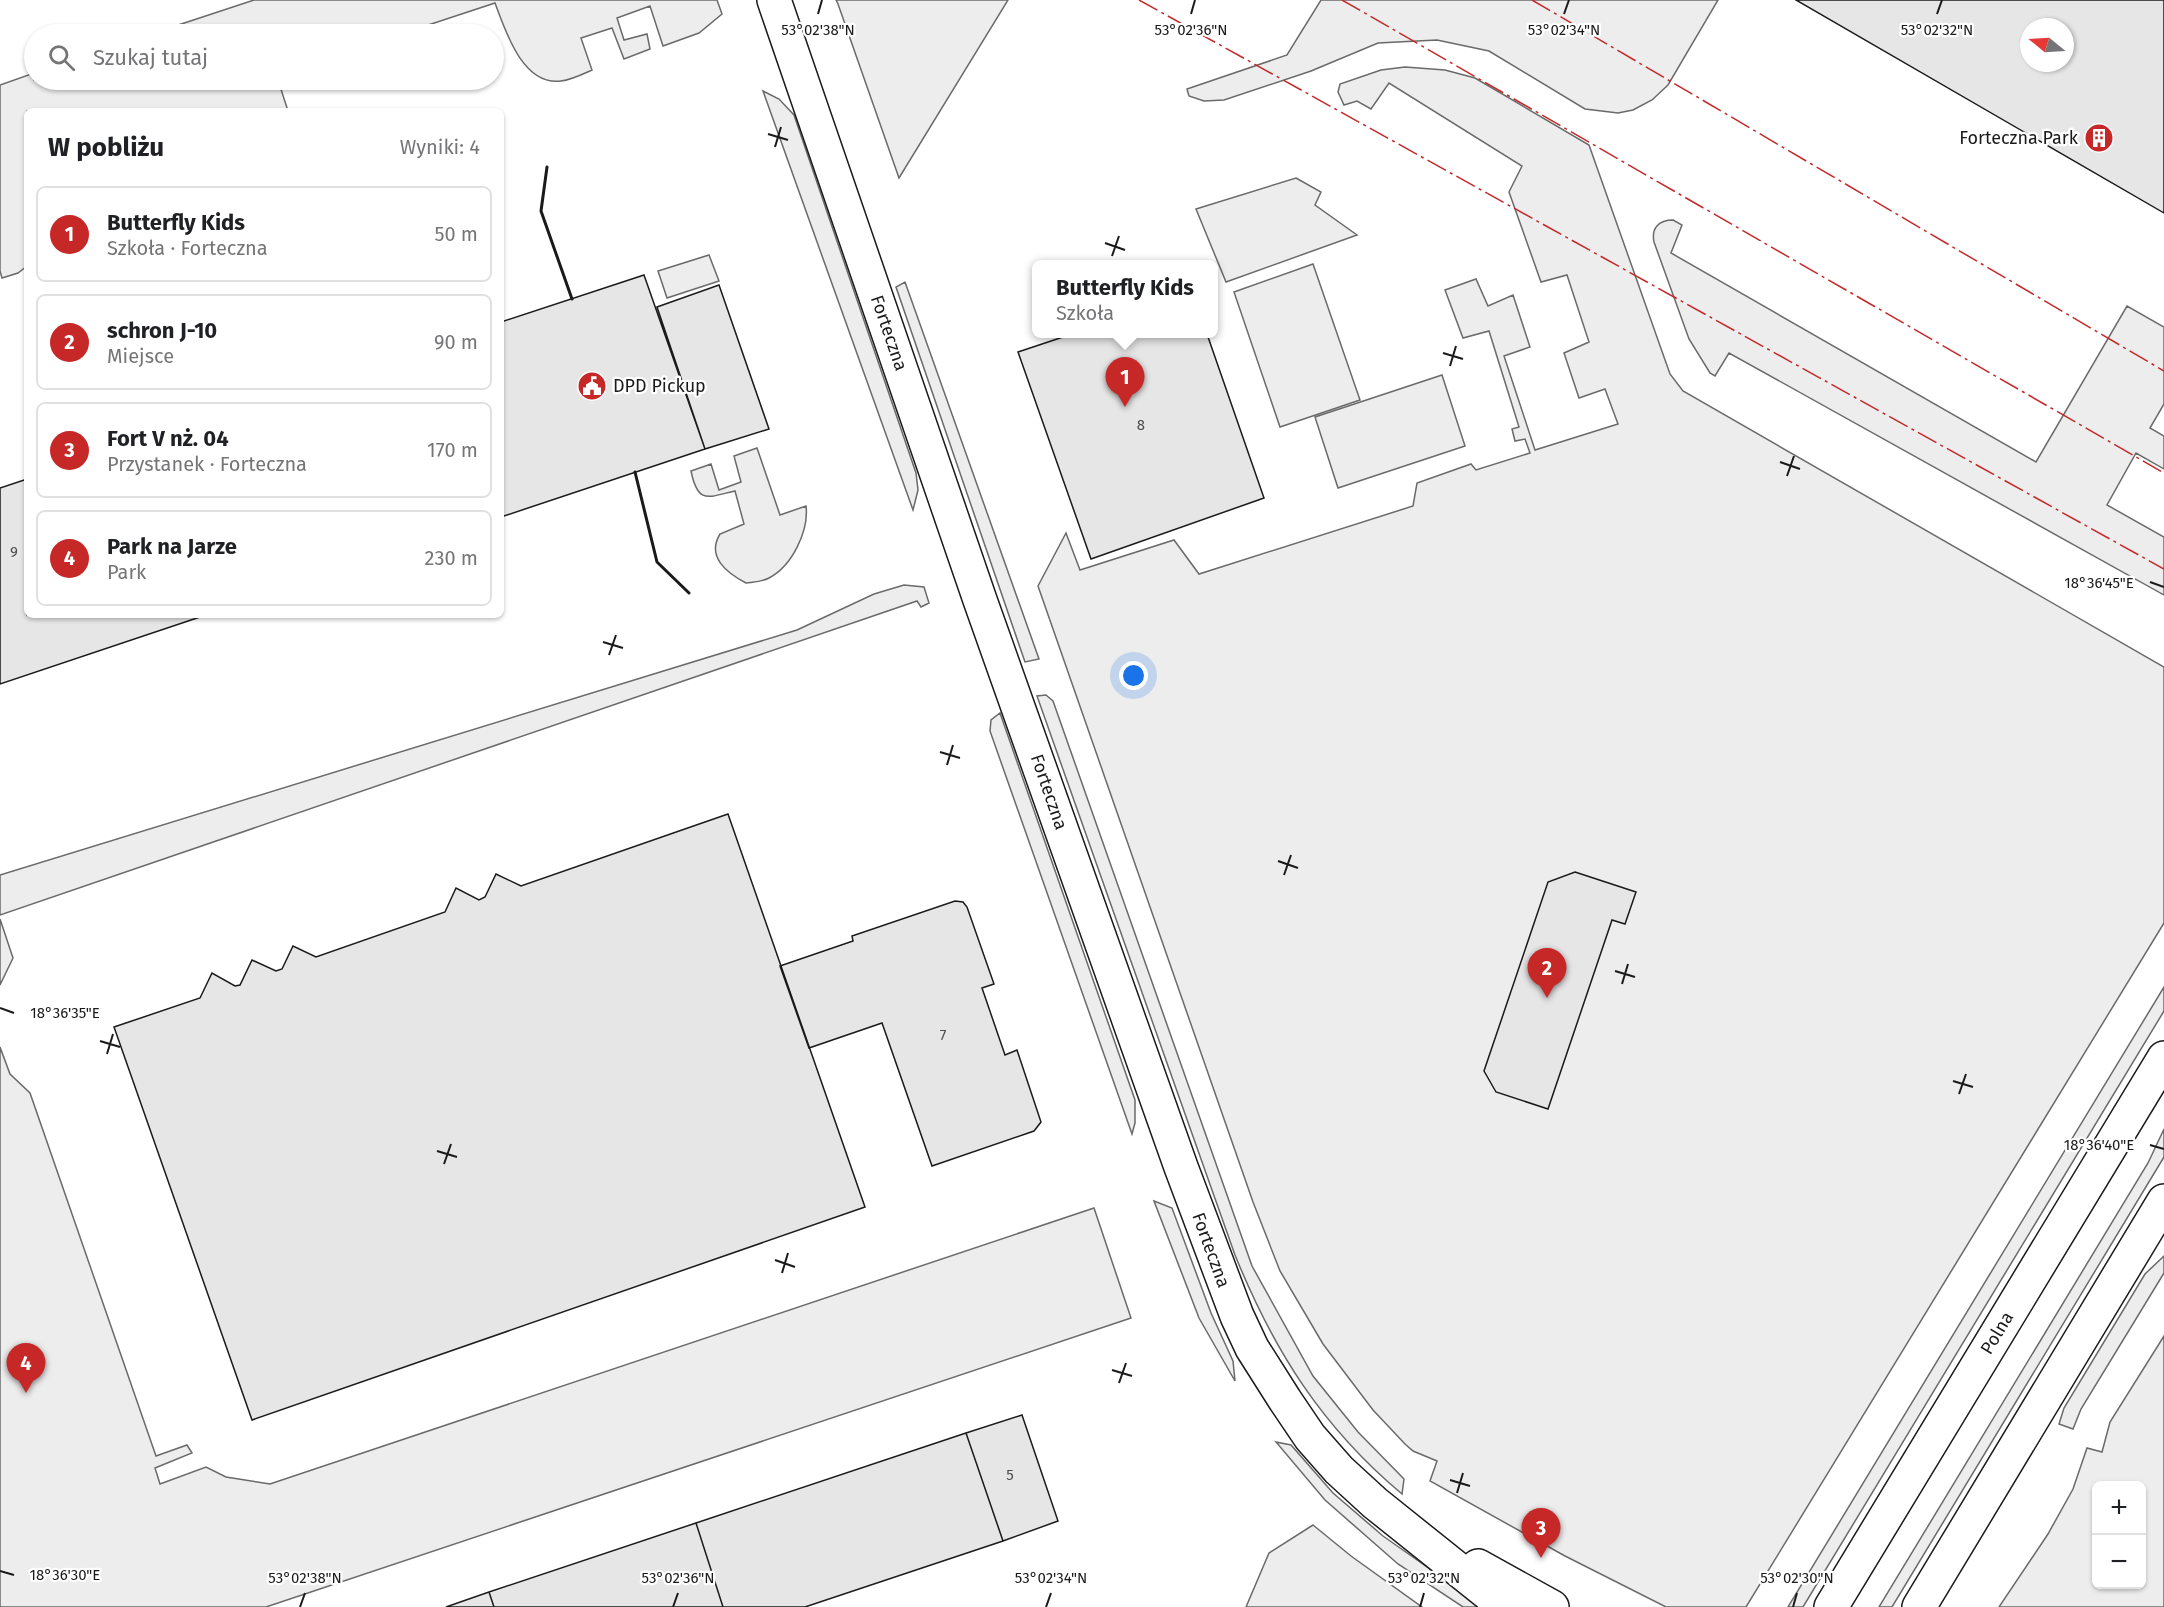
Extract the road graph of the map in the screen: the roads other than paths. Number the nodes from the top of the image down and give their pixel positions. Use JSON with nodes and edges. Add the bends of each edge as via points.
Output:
{"nodes":[{"id":1,"x":774,"y":0,"type":"edge"},
{"id":2,"x":2164,"y":1058,"type":"edge"},
{"id":3,"x":2164,"y":1201,"type":"edge"},
{"id":4,"x":1412,"y":1532,"type":"junction"},
{"id":5,"x":1505,"y":1607,"type":"edge"},
{"id":6,"x":1552,"y":1607,"type":"edge"},
{"id":7,"x":1831,"y":1607,"type":"edge"},
{"id":8,"x":1919,"y":1607,"type":"edge"}],
"edges":[{"from":1,"to":4,"type":"street","name":"Forteczna","via":[[976,589],[1225,1289],[1252,1348],[1310,1437],[1339,1470]]},
{"from":2,"to":7,"type":"street","name":"Polna"},
{"from":3,"to":8,"type":"street"},
{"from":4,"to":5,"type":"street","name":"Forteczna"},
{"from":4,"to":6,"type":"street","name":"Forteczna"}]}
